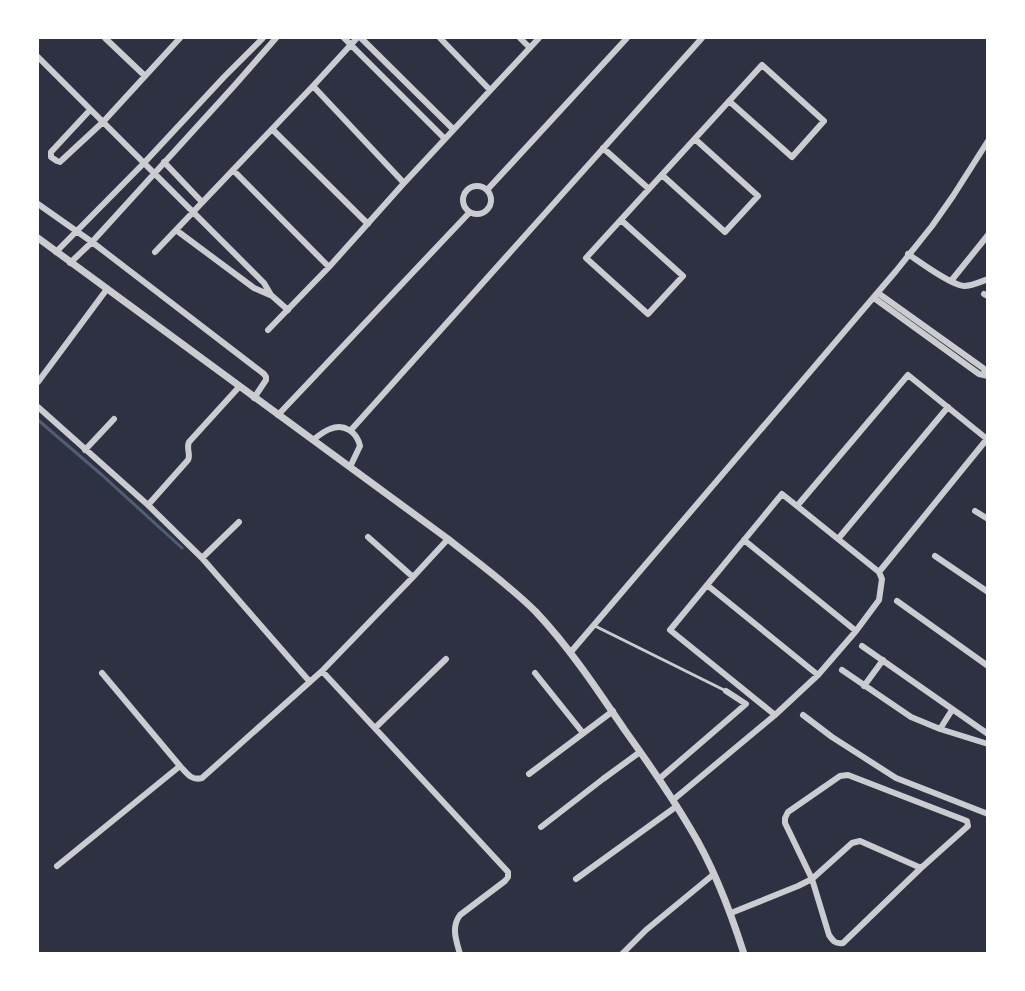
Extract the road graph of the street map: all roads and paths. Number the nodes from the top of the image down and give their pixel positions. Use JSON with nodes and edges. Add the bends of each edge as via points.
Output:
{"nodes":[{"id":1,"x":105,"y":38,"type":"edge"},
{"id":2,"x":180,"y":38,"type":"edge"},
{"id":3,"x":263,"y":38,"type":"edge"},
{"id":4,"x":276,"y":38,"type":"edge"},
{"id":5,"x":344,"y":38,"type":"edge"},
{"id":6,"x":359,"y":38,"type":"edge"},
{"id":7,"x":440,"y":38,"type":"edge"},
{"id":8,"x":520,"y":38,"type":"edge"},
{"id":9,"x":539,"y":38,"type":"edge"},
{"id":10,"x":627,"y":38,"type":"edge"},
{"id":11,"x":702,"y":38,"type":"edge"},
{"id":12,"x":351,"y":44,"type":"junction"},
{"id":13,"x":530,"y":48,"type":"junction"},
{"id":14,"x":38,"y":57,"type":"edge"},
{"id":15,"x":395,"y":73,"type":"junction"},
{"id":16,"x":145,"y":76,"type":"junction"},
{"id":17,"x":224,"y":77,"type":"junction"},
{"id":18,"x":387,"y":81,"type":"junction"},
{"id":19,"x":234,"y":86,"type":"junction"},
{"id":20,"x":313,"y":86,"type":"junction"},
{"id":21,"x":490,"y":90,"type":"junction"},
{"id":22,"x":729,"y":101,"type":"junction"},
{"id":23,"x":90,"y":111,"type":"junction"},
{"id":24,"x":102,"y":123,"type":"junction"},
{"id":25,"x":272,"y":129,"type":"junction"},
{"id":26,"x":453,"y":129,"type":"junction"},
{"id":27,"x":445,"y":138,"type":"junction"},
{"id":28,"x":695,"y":139,"type":"junction"},
{"id":29,"x":987,"y":141,"type":"edge"},
{"id":30,"x":603,"y":148,"type":"junction"},
{"id":31,"x":164,"y":162,"type":"junction"},
{"id":32,"x":144,"y":163,"type":"junction"},
{"id":33,"x":233,"y":170,"type":"junction"},
{"id":34,"x":154,"y":173,"type":"junction"},
{"id":35,"x":662,"y":176,"type":"junction"},
{"id":36,"x":404,"y":183,"type":"junction"},
{"id":37,"x":649,"y":189,"type":"junction"},
{"id":38,"x":487,"y":190,"type":"junction"},
{"id":39,"x":202,"y":202,"type":"junction"},
{"id":40,"x":38,"y":204,"type":"edge"},
{"id":41,"x":192,"y":212,"type":"junction"},
{"id":42,"x":469,"y":213,"type":"junction"},
{"id":43,"x":621,"y":219,"type":"junction"},
{"id":44,"x":368,"y":224,"type":"junction"},
{"id":45,"x":176,"y":230,"type":"junction"},
{"id":46,"x":77,"y":231,"type":"junction"},
{"id":47,"x":987,"y":236,"type":"edge"},
{"id":48,"x":38,"y":238,"type":"edge"},
{"id":49,"x":92,"y":242,"type":"junction"},
{"id":50,"x":56,"y":252,"type":"junction"},
{"id":51,"x":155,"y":252,"type":"dead end"},
{"id":52,"x":908,"y":254,"type":"junction"},
{"id":53,"x":70,"y":263,"type":"junction"},
{"id":54,"x":329,"y":267,"type":"junction"},
{"id":55,"x":987,"y":279,"type":"edge"},
{"id":56,"x":951,"y":281,"type":"junction"},
{"id":57,"x":107,"y":289,"type":"junction"},
{"id":58,"x":271,"y":295,"type":"junction"},
{"id":59,"x":876,"y":295,"type":"junction"},
{"id":60,"x":288,"y":310,"type":"junction"},
{"id":61,"x":268,"y":330,"type":"dead end"},
{"id":62,"x":983,"y":368,"type":"edge"},
{"id":63,"x":987,"y":375,"type":"edge"},
{"id":64,"x":38,"y":382,"type":"edge"},
{"id":65,"x":239,"y":387,"type":"junction"},
{"id":66,"x":254,"y":398,"type":"junction"},
{"id":67,"x":38,"y":407,"type":"edge"},
{"id":68,"x":948,"y":407,"type":"junction"},
{"id":69,"x":278,"y":415,"type":"junction"},
{"id":70,"x":114,"y":419,"type":"dead end"},
{"id":71,"x":351,"y":430,"type":"junction"},
{"id":72,"x":313,"y":440,"type":"junction"},
{"id":73,"x":86,"y":450,"type":"junction"},
{"id":74,"x":350,"y":467,"type":"junction"},
{"id":75,"x":148,"y":505,"type":"junction"},
{"id":76,"x":797,"y":506,"type":"junction"},
{"id":77,"x":975,"y":511,"type":"dead end"},
{"id":78,"x":987,"y":519,"type":"edge"},
{"id":79,"x":239,"y":522,"type":"dead end"},
{"id":80,"x":368,"y":537,"type":"dead end"},
{"id":81,"x":448,"y":539,"type":"junction"},
{"id":82,"x":838,"y":539,"type":"junction"},
{"id":83,"x":744,"y":540,"type":"junction"},
{"id":84,"x":935,"y":556,"type":"dead end"},
{"id":85,"x":202,"y":558,"type":"junction"},
{"id":86,"x":879,"y":572,"type":"junction"},
{"id":87,"x":413,"y":577,"type":"junction"},
{"id":88,"x":707,"y":585,"type":"junction"},
{"id":89,"x":987,"y":592,"type":"edge"},
{"id":90,"x":897,"y":602,"type":"dead end"},
{"id":91,"x":594,"y":625,"type":"junction"},
{"id":92,"x":856,"y":631,"type":"junction"},
{"id":93,"x":862,"y":645,"type":"dead end"},
{"id":94,"x":570,"y":653,"type":"junction"},
{"id":95,"x":446,"y":659,"type":"dead end"},
{"id":96,"x":883,"y":660,"type":"junction"},
{"id":97,"x":987,"y":666,"type":"edge"},
{"id":98,"x":322,"y":670,"type":"junction"},
{"id":99,"x":842,"y":670,"type":"dead end"},
{"id":100,"x":102,"y":673,"type":"dead end"},
{"id":101,"x":535,"y":674,"type":"dead end"},
{"id":102,"x":818,"y":675,"type":"junction"},
{"id":103,"x":310,"y":682,"type":"junction"},
{"id":104,"x":864,"y":686,"type":"junction"},
{"id":105,"x":726,"y":691,"type":"joint"},
{"id":106,"x":952,"y":710,"type":"junction"},
{"id":107,"x":613,"y":711,"type":"junction"},
{"id":108,"x":775,"y":715,"type":"junction"},
{"id":109,"x":803,"y":715,"type":"dead end"},
{"id":110,"x":377,"y":726,"type":"junction"},
{"id":111,"x":940,"y":729,"type":"junction"},
{"id":112,"x":583,"y":733,"type":"junction"},
{"id":113,"x":987,"y":734,"type":"edge"},
{"id":114,"x":987,"y":744,"type":"edge"},
{"id":115,"x":640,"y":752,"type":"junction"},
{"id":116,"x":180,"y":766,"type":"junction"},
{"id":117,"x":529,"y":774,"type":"dead end"},
{"id":118,"x":659,"y":779,"type":"junction"},
{"id":119,"x":675,"y":803,"type":"junction"},
{"id":120,"x":987,"y":814,"type":"edge"},
{"id":121,"x":541,"y":827,"type":"dead end"},
{"id":122,"x":57,"y":866,"type":"dead end"},
{"id":123,"x":921,"y":868,"type":"junction"},
{"id":124,"x":714,"y":874,"type":"junction"},
{"id":125,"x":576,"y":879,"type":"dead end"},
{"id":126,"x":812,"y":879,"type":"junction"},
{"id":127,"x":737,"y":911,"type":"junction"},
{"id":128,"x":460,"y":954,"type":"edge"},
{"id":129,"x":622,"y":954,"type":"edge"},
{"id":130,"x":744,"y":954,"type":"edge"}],
"edges":[{"from":1,"to":16,"type":"street"},
{"from":2,"to":16,"type":"street"},
{"from":3,"to":17,"type":"street"},
{"from":4,"to":19,"type":"street"},
{"from":5,"to":12,"type":"street"},
{"from":6,"to":12,"type":"street"},
{"from":6,"to":15,"type":"street"},
{"from":7,"to":21,"type":"street"},
{"from":8,"to":13,"type":"street"},
{"from":9,"to":13,"type":"street"},
{"from":10,"to":38,"type":"street"},
{"from":11,"to":30,"type":"street"},
{"from":12,"to":18,"type":"street"},
{"from":12,"to":20,"type":"street"},
{"from":13,"to":21,"type":"street"},
{"from":14,"to":23,"type":"street"},
{"from":15,"to":18,"type":"street"},
{"from":15,"to":26,"type":"street"},
{"from":16,"to":24,"type":"street"},
{"from":17,"to":19,"type":"street"},
{"from":17,"to":32,"type":"street"},
{"from":18,"to":27,"type":"street"},
{"from":19,"to":31,"type":"street"},
{"from":20,"to":25,"type":"street"},
{"from":20,"to":36,"type":"street"},
{"from":21,"to":26,"type":"street"},
{"from":22,"to":22,"type":"street","via":[[792,157],[824,122],[762,65]]},
{"from":22,"to":28,"type":"street"},
{"from":23,"to":24,"type":"street"},
{"from":23,"to":24,"type":"street","via":[[51,152],[51,157],[60,162]]},
{"from":24,"to":32,"type":"street"},
{"from":25,"to":33,"type":"street"},
{"from":25,"to":44,"type":"street"},
{"from":26,"to":27,"type":"street"},
{"from":27,"to":36,"type":"street"},
{"from":28,"to":35,"type":"street"},
{"from":28,"to":35,"type":"street","via":[[758,196],[725,232]]},
{"from":29,"to":52,"type":"street","via":[[953,196]]},
{"from":30,"to":37,"type":"street"},
{"from":30,"to":71,"type":"street"},
{"from":31,"to":34,"type":"street"},
{"from":31,"to":39,"type":"street"},
{"from":32,"to":34,"type":"street"},
{"from":32,"to":46,"type":"street"},
{"from":33,"to":39,"type":"street"},
{"from":33,"to":54,"type":"street"},
{"from":34,"to":41,"type":"street"},
{"from":34,"to":49,"type":"street"},
{"from":35,"to":37,"type":"street"},
{"from":36,"to":44,"type":"street"},
{"from":37,"to":43,"type":"street"},
{"from":38,"to":42,"type":"street","via":[[490,207],[480,214]]},
{"from":38,"to":42,"type":"street","via":[[474,186],[463,194],[462,201]]},
{"from":39,"to":41,"type":"street"},
{"from":40,"to":46,"type":"street"},
{"from":41,"to":45,"type":"street"},
{"from":41,"to":58,"type":"street"},
{"from":42,"to":69,"type":"street"},
{"from":43,"to":43,"type":"street","via":[[586,258],[648,314],[683,276]]},
{"from":44,"to":54,"type":"street"},
{"from":45,"to":51,"type":"street"},
{"from":45,"to":58,"type":"street","via":[[254,288]]},
{"from":46,"to":49,"type":"street"},
{"from":46,"to":50,"type":"street"},
{"from":47,"to":56,"type":"street"},
{"from":48,"to":50,"type":"street"},
{"from":49,"to":53,"type":"street"},
{"from":49,"to":66,"type":"street","via":[[264,374],[266,380]]},
{"from":50,"to":53,"type":"street"},
{"from":52,"to":56,"type":"street"},
{"from":52,"to":59,"type":"street"},
{"from":53,"to":57,"type":"street"},
{"from":54,"to":60,"type":"street"},
{"from":55,"to":56,"type":"street","via":[[963,286]]},
{"from":57,"to":64,"type":"street"},
{"from":57,"to":65,"type":"street"},
{"from":58,"to":60,"type":"street"},
{"from":59,"to":62,"type":"street"},
{"from":59,"to":91,"type":"street"},
{"from":60,"to":61,"type":"street"},
{"from":62,"to":63,"type":"street"},
{"from":65,"to":66,"type":"street"},
{"from":65,"to":75,"type":"street","via":[[189,442],[188,460]]},
{"from":66,"to":69,"type":"street"},
{"from":67,"to":73,"type":"street"},
{"from":68,"to":76,"type":"street","via":[[908,375]]},
{"from":68,"to":82,"type":"street"},
{"from":68,"to":86,"type":"street","via":[[987,439]]},
{"from":69,"to":72,"type":"street"},
{"from":70,"to":73,"type":"street"},
{"from":71,"to":72,"type":"street","via":[[331,428]]},
{"from":71,"to":74,"type":"street","via":[[360,446]]},
{"from":72,"to":74,"type":"street"},
{"from":73,"to":75,"type":"street"},
{"from":74,"to":81,"type":"street"},
{"from":75,"to":85,"type":"street"},
{"from":76,"to":82,"type":"street"},
{"from":76,"to":83,"type":"street","via":[[782,494]]},
{"from":77,"to":78,"type":"street"},
{"from":79,"to":85,"type":"street"},
{"from":80,"to":87,"type":"street"},
{"from":81,"to":87,"type":"street"},
{"from":81,"to":94,"type":"street","via":[[506,584],[537,613]]},
{"from":82,"to":86,"type":"street"},
{"from":83,"to":88,"type":"street"},
{"from":83,"to":92,"type":"street"},
{"from":84,"to":89,"type":"street"},
{"from":85,"to":103,"type":"street"},
{"from":86,"to":92,"type":"street","via":[[879,600]]},
{"from":87,"to":98,"type":"street"},
{"from":88,"to":102,"type":"street"},
{"from":88,"to":108,"type":"street","via":[[670,630]]},
{"from":90,"to":97,"type":"street"},
{"from":91,"to":94,"type":"street"},
{"from":91,"to":105,"type":"lane"},
{"from":92,"to":102,"type":"street"},
{"from":93,"to":96,"type":"street"},
{"from":94,"to":107,"type":"street"},
{"from":95,"to":110,"type":"street"},
{"from":96,"to":104,"type":"street"},
{"from":96,"to":106,"type":"street"},
{"from":98,"to":103,"type":"street"},
{"from":98,"to":110,"type":"street"},
{"from":99,"to":104,"type":"street"},
{"from":100,"to":116,"type":"street"},
{"from":101,"to":112,"type":"street"},
{"from":102,"to":108,"type":"street"},
{"from":103,"to":116,"type":"street","via":[[202,778],[191,778]]},
{"from":104,"to":111,"type":"street","via":[[911,717]]},
{"from":105,"to":118,"type":"street","via":[[746,704]]},
{"from":106,"to":111,"type":"street"},
{"from":106,"to":113,"type":"street"},
{"from":107,"to":112,"type":"street"},
{"from":107,"to":115,"type":"street"},
{"from":108,"to":119,"type":"street"},
{"from":109,"to":120,"type":"street","via":[[897,778]]},
{"from":110,"to":128,"type":"street","via":[[508,872],[505,881],[456,921]]},
{"from":111,"to":114,"type":"street"},
{"from":112,"to":117,"type":"street"},
{"from":115,"to":118,"type":"street"},
{"from":115,"to":121,"type":"street"},
{"from":116,"to":122,"type":"street"},
{"from":118,"to":119,"type":"street"},
{"from":119,"to":124,"type":"street"},
{"from":119,"to":125,"type":"street"},
{"from":123,"to":126,"type":"street","via":[[860,841],[852,843]]},
{"from":123,"to":126,"type":"street","via":[[838,944],[829,935]]},
{"from":123,"to":126,"type":"street","via":[[966,829],[967,821],[844,775],[788,812],[785,818]]},
{"from":124,"to":127,"type":"street"},
{"from":124,"to":129,"type":"street"},
{"from":126,"to":127,"type":"street"},
{"from":127,"to":130,"type":"street"}]}
